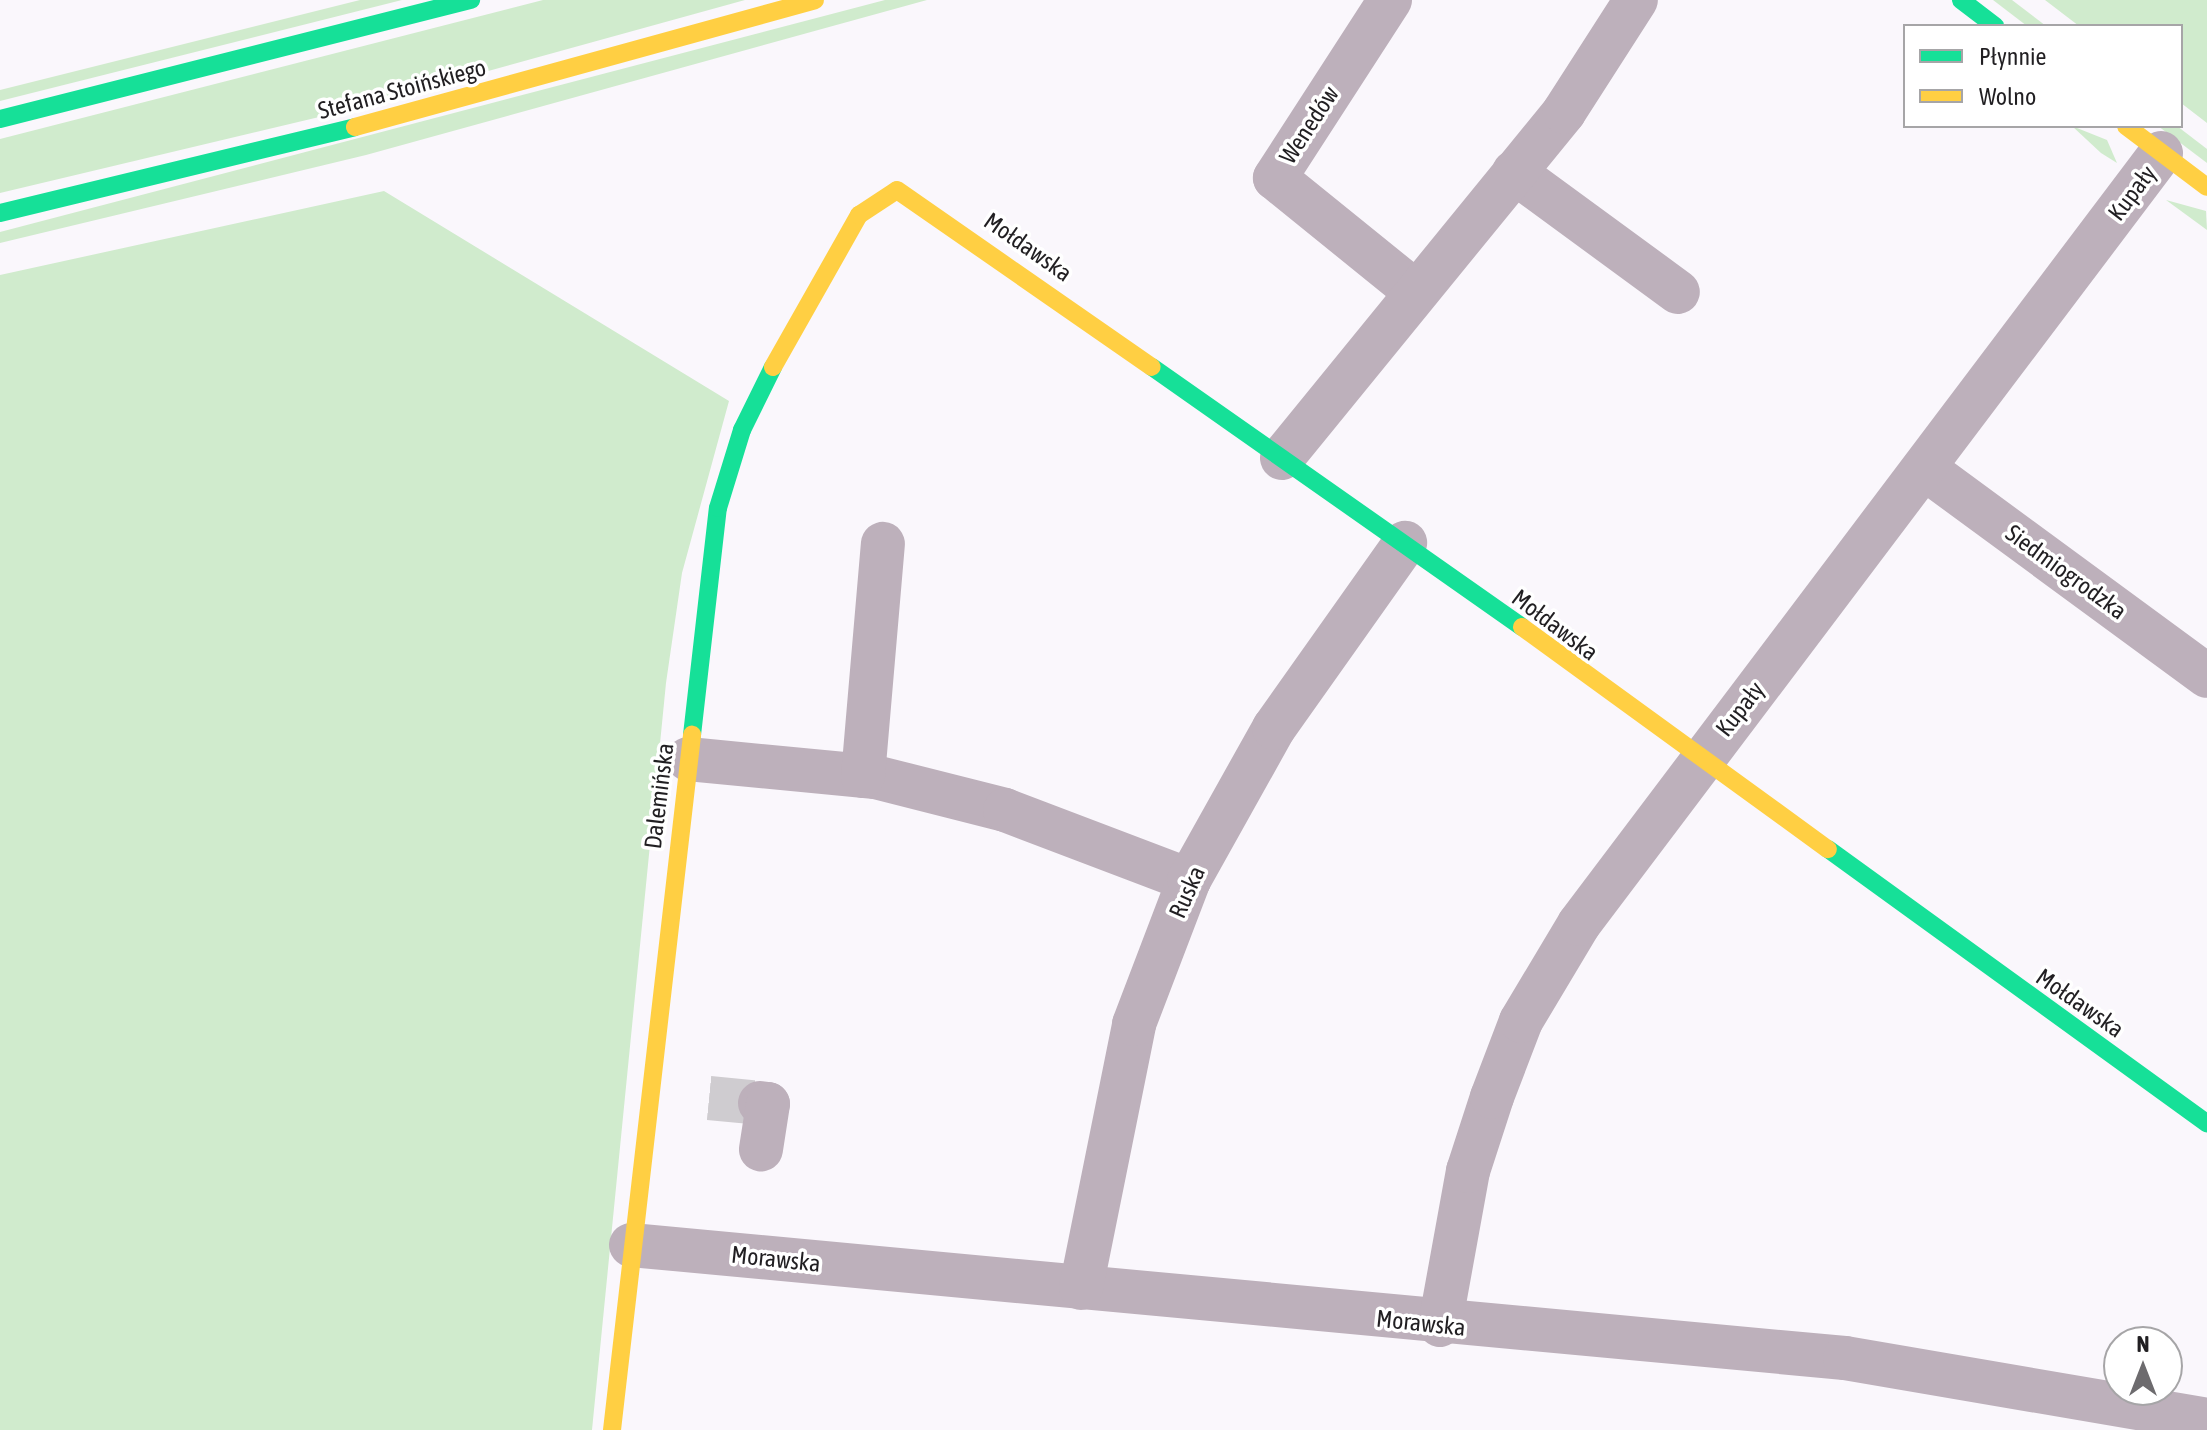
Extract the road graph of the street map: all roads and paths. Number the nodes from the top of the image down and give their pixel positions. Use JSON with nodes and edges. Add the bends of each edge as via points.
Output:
{"nodes":[{"id":1,"x":471,"y":0,"type":"edge"},
{"id":2,"x":815,"y":0,"type":"edge"},
{"id":3,"x":1390,"y":0,"type":"edge"},
{"id":4,"x":1636,"y":0,"type":"edge"},
{"id":5,"x":1961,"y":0,"type":"edge"},
{"id":6,"x":1992,"y":24,"type":"edge"},
{"id":7,"x":0,"y":119,"type":"edge"},
{"id":8,"x":2129,"y":128,"type":"edge"},
{"id":9,"x":2161,"y":153,"type":"junction"},
{"id":10,"x":1514,"y":172,"type":"junction"},
{"id":11,"x":2207,"y":187,"type":"edge"},
{"id":12,"x":869,"y":203,"type":"joint"},
{"id":13,"x":0,"y":213,"type":"edge"},
{"id":14,"x":1416,"y":292,"type":"junction"},
{"id":15,"x":1678,"y":292,"type":"dead end"},
{"id":16,"x":1282,"y":458,"type":"junction"},
{"id":17,"x":1924,"y":468,"type":"junction"},
{"id":18,"x":1405,"y":543,"type":"junction"},
{"id":19,"x":883,"y":544,"type":"dead end"},
{"id":20,"x":2207,"y":676,"type":"edge"},
{"id":21,"x":688,"y":759,"type":"junction"},
{"id":22,"x":1699,"y":761,"type":"junction"},
{"id":23,"x":863,"y":776,"type":"junction"},
{"id":24,"x":1189,"y":880,"type":"junction"},
{"id":25,"x":760,"y":1103,"type":"dead end"},
{"id":26,"x":2207,"y":1123,"type":"edge"},
{"id":27,"x":761,"y":1149,"type":"dead end"},
{"id":28,"x":631,"y":1245,"type":"junction"},
{"id":29,"x":1081,"y":1288,"type":"junction"},
{"id":30,"x":1440,"y":1325,"type":"junction"},
{"id":31,"x":2207,"y":1420,"type":"edge"},
{"id":32,"x":612,"y":1430,"type":"edge"}],
"edges":[{"from":1,"to":7,"type":"street"},
{"from":2,"to":13,"type":"street","name":"Stefana Stoińskiego","via":[[337,132]]},
{"from":3,"to":14,"type":"street","name":"Wenedów","via":[[1275,178]]},
{"from":4,"to":10,"type":"street"},
{"from":5,"to":6,"type":"street"},
{"from":8,"to":9,"type":"street"},
{"from":9,"to":11,"type":"street"},
{"from":9,"to":17,"type":"street","name":"Kupały"},
{"from":10,"to":14,"type":"street"},
{"from":10,"to":15,"type":"street"},
{"from":12,"to":16,"type":"street","name":"Mołdawska","via":[[897,190],[913,194]]},
{"from":12,"to":21,"type":"street","name":"Dalemińska","via":[[811,291],[733,457],[709,569]]},
{"from":14,"to":16,"type":"street"},
{"from":16,"to":18,"type":"street","name":"Mołdawska"},
{"from":17,"to":20,"type":"street","name":"Siedmiogrodzka"},
{"from":17,"to":22,"type":"street","name":"Kupały"},
{"from":18,"to":22,"type":"street","name":"Mołdawska"},
{"from":18,"to":24,"type":"street","name":"Ruska","via":[[1274,728]]},
{"from":19,"to":23,"type":"street"},
{"from":21,"to":23,"type":"street"},
{"from":21,"to":28,"type":"street","name":"Dalemińska"},
{"from":22,"to":26,"type":"street","name":"Mołdawska"},
{"from":22,"to":30,"type":"street","name":"Kupały","via":[[1579,924],[1521,1021],[1468,1171]]},
{"from":23,"to":24,"type":"street","via":[[1005,810]]},
{"from":24,"to":29,"type":"street","name":"Ruska","via":[[1134,1024]]},
{"from":25,"to":27,"type":"street","via":[[768,1104]]},
{"from":28,"to":29,"type":"street","name":"Morawska"},
{"from":28,"to":32,"type":"street","name":"Dalemińska"},
{"from":29,"to":30,"type":"street","name":"Morawska"},
{"from":30,"to":31,"type":"street","name":"Morawska","via":[[1845,1358]]}]}
